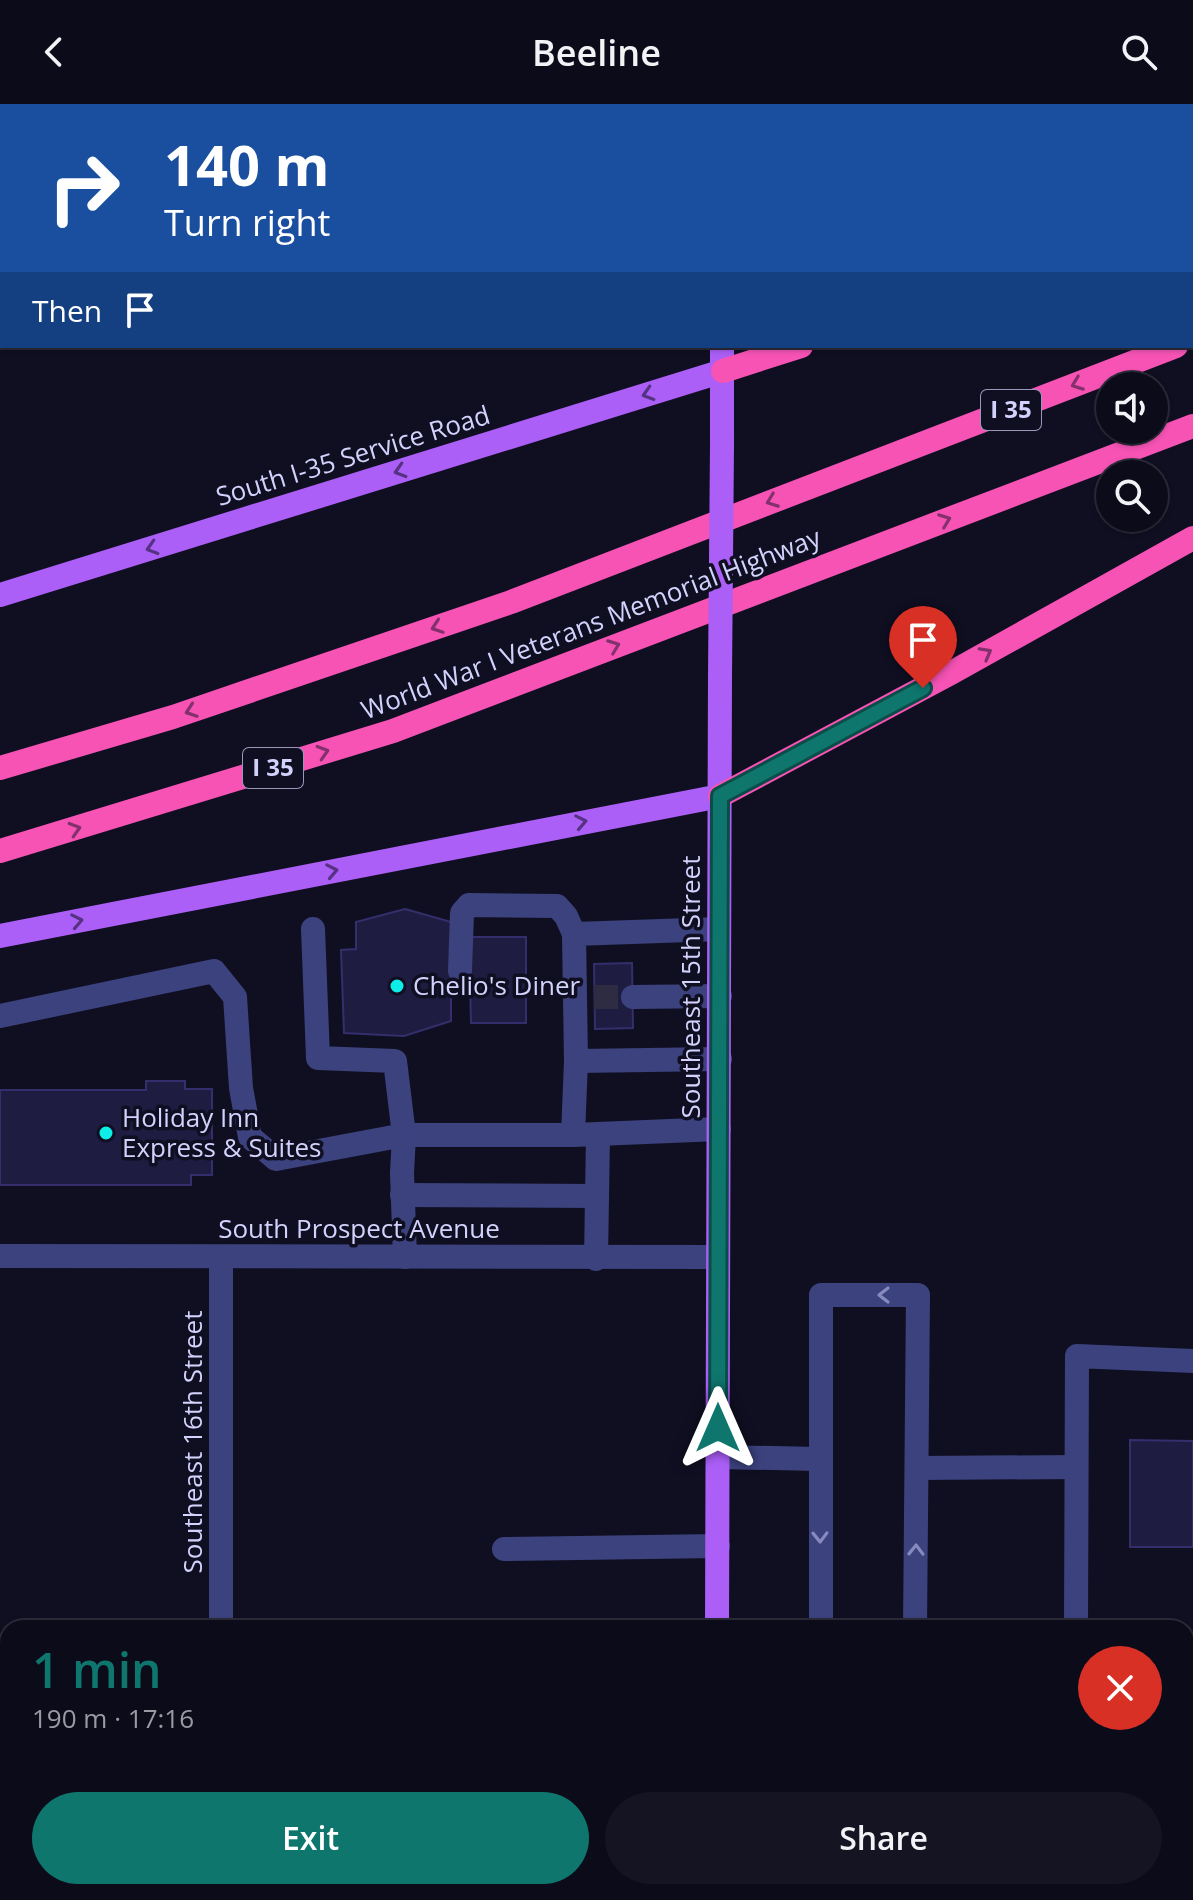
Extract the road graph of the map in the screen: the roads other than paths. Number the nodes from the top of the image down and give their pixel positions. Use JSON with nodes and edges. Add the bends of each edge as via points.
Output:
{"nodes":[{"id":1,"x":722,"y":348,"type":"edge"},
{"id":2,"x":795,"y":348,"type":"edge"},
{"id":3,"x":1171,"y":348,"type":"edge"},
{"id":4,"x":723,"y":371,"type":"junction"},
{"id":5,"x":1193,"y":426,"type":"edge"},
{"id":6,"x":1193,"y":538,"type":"edge"},
{"id":7,"x":0,"y":595,"type":"edge"},
{"id":8,"x":0,"y":768,"type":"edge"},
{"id":9,"x":720,"y":796,"type":"junction"},
{"id":10,"x":0,"y":851,"type":"edge"},
{"id":11,"x":313,"y":929,"type":"dead end"},
{"id":12,"x":719,"y":929,"type":"junction"},
{"id":13,"x":574,"y":934,"type":"junction"},
{"id":14,"x":0,"y":936,"type":"edge"},
{"id":15,"x":460,"y":971,"type":"dead end"},
{"id":16,"x":720,"y":996,"type":"junction"},
{"id":17,"x":633,"y":997,"type":"tunnel mouth"},
{"id":18,"x":0,"y":1016,"type":"edge"},
{"id":19,"x":720,"y":1059,"type":"junction"},
{"id":20,"x":576,"y":1061,"type":"junction"},
{"id":21,"x":719,"y":1129,"type":"junction"},
{"id":22,"x":404,"y":1135,"type":"junction"},
{"id":23,"x":573,"y":1135,"type":"junction"},
{"id":24,"x":598,"y":1135,"type":"junction"},
{"id":25,"x":402,"y":1195,"type":"junction"},
{"id":26,"x":597,"y":1196,"type":"junction"},
{"id":27,"x":0,"y":1256,"type":"edge"},
{"id":28,"x":221,"y":1257,"type":"junction"},
{"id":29,"x":405,"y":1257,"type":"junction"},
{"id":30,"x":718,"y":1257,"type":"junction"},
{"id":31,"x":596,"y":1259,"type":"junction"},
{"id":32,"x":1193,"y":1361,"type":"edge"},
{"id":33,"x":718,"y":1457,"type":"junction"},
{"id":34,"x":819,"y":1459,"type":"junction"},
{"id":35,"x":1076,"y":1467,"type":"junction"},
{"id":36,"x":917,"y":1468,"type":"junction"},
{"id":37,"x":718,"y":1546,"type":"junction"},
{"id":38,"x":504,"y":1549,"type":"dead end"},
{"id":39,"x":221,"y":1620,"type":"edge"},
{"id":40,"x":717,"y":1620,"type":"edge"},
{"id":41,"x":821,"y":1620,"type":"edge"},
{"id":42,"x":915,"y":1620,"type":"edge"},
{"id":43,"x":1076,"y":1620,"type":"edge"}],
"edges":[{"from":1,"to":4,"type":"main road","name":"Southeast 15th Street"},
{"from":2,"to":4,"type":"highway"},
{"from":3,"to":8,"type":"highway","name":"World War I Veterans Memorial Highway","number":"I 35","one_way":true,"via":[[511,602],[173,717]]},
{"from":4,"to":7,"type":"main road","name":"South I-35 Service Road","one_way":true},
{"from":4,"to":9,"type":"main road","name":"Southeast 15th Street","bridge":true},
{"from":10,"to":5,"type":"highway","name":"World War I Veterans Memorial Highway","number":"I 35","one_way":true,"via":[[393,731]]},
{"from":9,"to":6,"type":"highway","one_way":true},
{"from":9,"to":12,"type":"main road","name":"Southeast 15th Street"},
{"from":14,"to":9,"type":"main road","one_way":true},
{"from":11,"to":22,"type":"street","via":[[318,1058],[395,1061]]},
{"from":12,"to":13,"type":"street"},
{"from":12,"to":16,"type":"main road","name":"Southeast 15th Street"},
{"from":13,"to":15,"type":"street","via":[[557,906],[469,905],[462,913]]},
{"from":13,"to":20,"type":"street","via":[[584,998]]},
{"from":16,"to":17,"type":"street"},
{"from":16,"to":19,"type":"main road","name":"Southeast 15th Street"},
{"from":18,"to":22,"type":"street","via":[[214,971],[235,997],[250,1137],[276,1159]]},
{"from":19,"to":20,"type":"street"},
{"from":19,"to":21,"type":"main road","name":"Southeast 15th Street"},
{"from":20,"to":23,"type":"street"},
{"from":21,"to":24,"type":"street"},
{"from":21,"to":30,"type":"main road","name":"Southeast 15th Street"},
{"from":22,"to":23,"type":"street"},
{"from":22,"to":25,"type":"street"},
{"from":23,"to":24,"type":"street"},
{"from":24,"to":26,"type":"street"},
{"from":25,"to":26,"type":"street"},
{"from":25,"to":29,"type":"street"},
{"from":26,"to":31,"type":"street"},
{"from":27,"to":28,"type":"street","name":"South Prospect Avenue"},
{"from":28,"to":29,"type":"street","name":"South Prospect Avenue"},
{"from":28,"to":39,"type":"street","name":"Southeast 16th Street"},
{"from":29,"to":31,"type":"street","name":"South Prospect Avenue"},
{"from":30,"to":31,"type":"street","name":"South Prospect Avenue"},
{"from":30,"to":33,"type":"main road","name":"Southeast 15th Street"},
{"from":32,"to":35,"type":"street","via":[[1077,1356]]},
{"from":33,"to":34,"type":"street"},
{"from":33,"to":37,"type":"main road","name":"Southeast 15th Street"},
{"from":36,"to":34,"type":"street","one_way":true,"via":[[918,1295],[821,1295]]},
{"from":34,"to":41,"type":"street","one_way":true},
{"from":35,"to":36,"type":"street"},
{"from":35,"to":43,"type":"street"},
{"from":42,"to":36,"type":"street","one_way":true},
{"from":37,"to":38,"type":"street"},
{"from":37,"to":40,"type":"main road","name":"Southeast 15th Street"}]}
